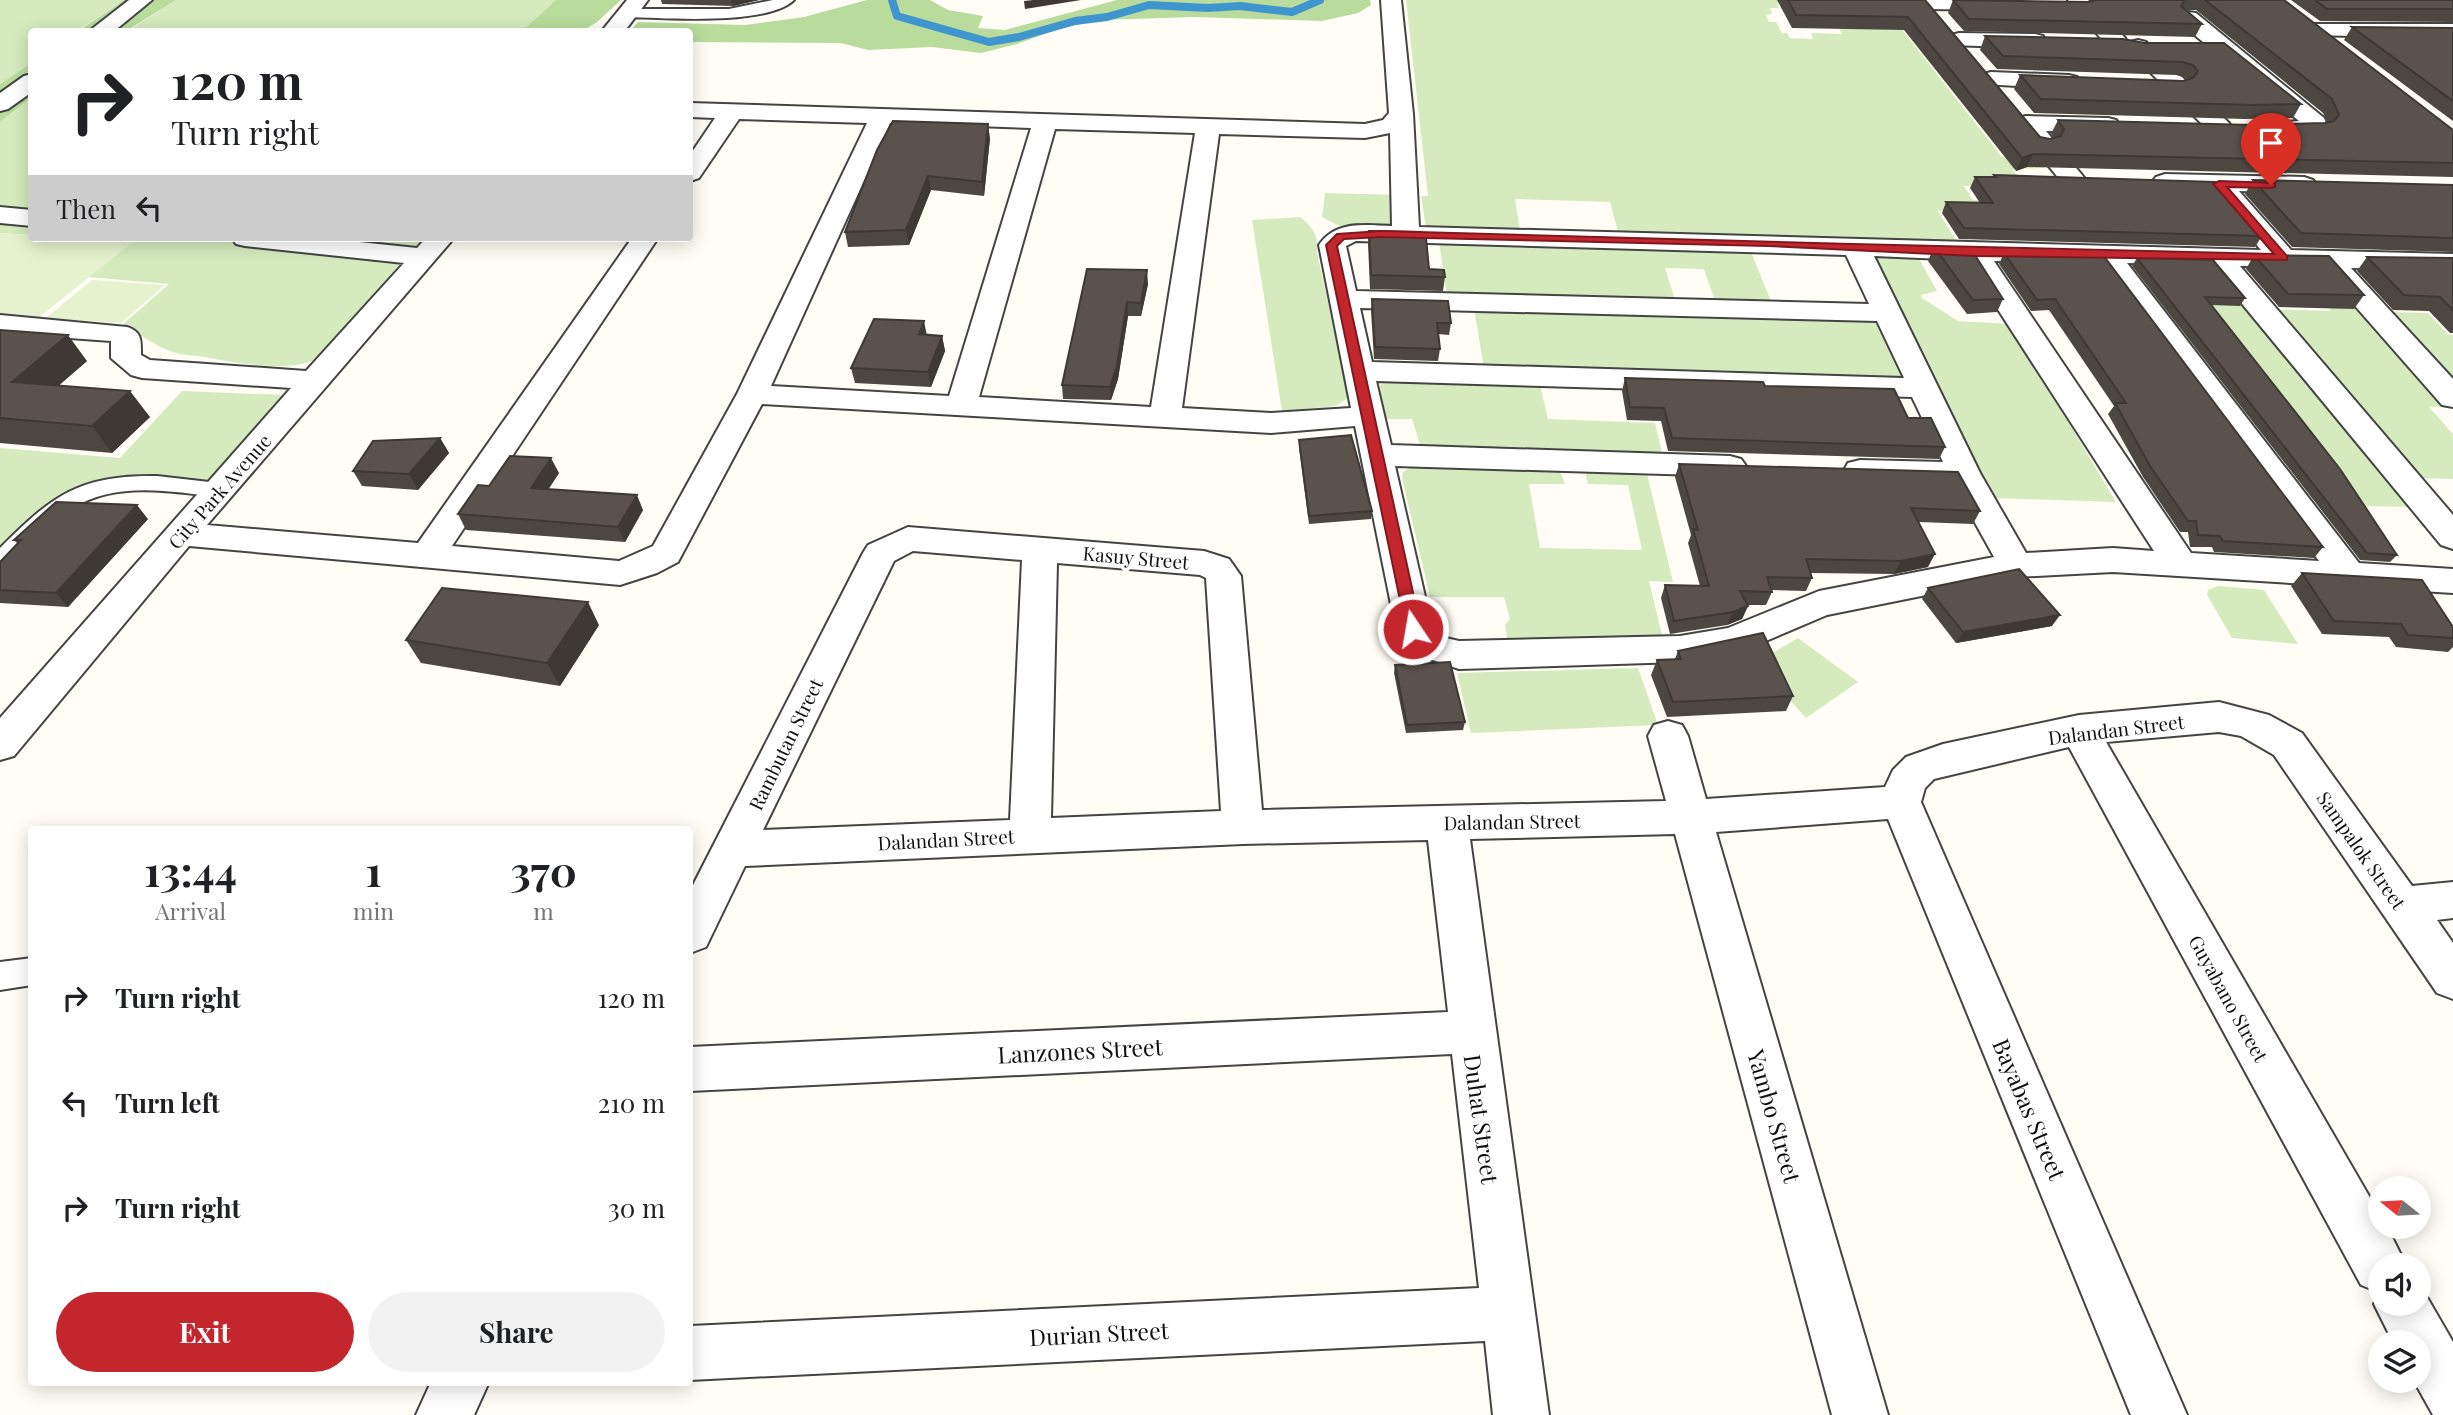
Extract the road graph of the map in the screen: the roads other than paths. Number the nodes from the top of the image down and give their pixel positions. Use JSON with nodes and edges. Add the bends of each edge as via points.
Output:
{"nodes":[{"id":1,"x":142,"y":0,"type":"edge"},
{"id":2,"x":787,"y":0,"type":"edge"},
{"id":3,"x":1391,"y":0,"type":"edge"},
{"id":4,"x":1924,"y":1,"type":"edge"},
{"id":5,"x":2073,"y":4,"type":"edge"},
{"id":6,"x":2031,"y":5,"type":"edge"},
{"id":7,"x":632,"y":6,"type":"edge"},
{"id":8,"x":2294,"y":15,"type":"edge"},
{"id":9,"x":2188,"y":18,"type":"edge"},
{"id":10,"x":104,"y":28,"type":"edge"},
{"id":11,"x":615,"y":28,"type":"edge"},
{"id":12,"x":2314,"y":30,"type":"junction"},
{"id":13,"x":2429,"y":31,"type":"junction"},
{"id":14,"x":2453,"y":31,"type":"edge"},
{"id":15,"x":1959,"y":40,"type":"junction"},
{"id":16,"x":2051,"y":42,"type":"edge"},
{"id":17,"x":2091,"y":43,"type":"edge"},
{"id":18,"x":2127,"y":45,"type":"junction"},
{"id":19,"x":2222,"y":47,"type":"junction"},
{"id":20,"x":2453,"y":47,"type":"edge"},
{"id":21,"x":2346,"y":55,"type":"edge"},
{"id":22,"x":1991,"y":79,"type":"junction"},
{"id":23,"x":2097,"y":83,"type":"edge"},
{"id":24,"x":28,"y":84,"type":"edge"},
{"id":25,"x":2150,"y":84,"type":"edge"},
{"id":26,"x":2176,"y":85,"type":"junction"},
{"id":27,"x":0,"y":104,"type":"edge"},
{"id":28,"x":693,"y":110,"type":"edge"},
{"id":29,"x":732,"y":111,"type":"junction"},
{"id":30,"x":1401,"y":114,"type":"junction"},
{"id":31,"x":881,"y":118,"type":"junction"},
{"id":32,"x":1045,"y":122,"type":"junction"},
{"id":33,"x":2026,"y":122,"type":"junction"},
{"id":34,"x":2137,"y":126,"type":"edge"},
{"id":35,"x":1208,"y":127,"type":"junction"},
{"id":36,"x":2192,"y":127,"type":"edge"},
{"id":37,"x":2220,"y":128,"type":"junction"},
{"id":38,"x":693,"y":169,"type":"edge"},
{"id":39,"x":2039,"y":179,"type":"edge"},
{"id":40,"x":2073,"y":180,"type":"junction"},
{"id":41,"x":2100,"y":180,"type":"edge"},
{"id":42,"x":2139,"y":181,"type":"edge"},
{"id":43,"x":2219,"y":184,"type":"junction"},
{"id":44,"x":2329,"y":186,"type":"edge"},
{"id":45,"x":0,"y":215,"type":"edge"},
{"id":46,"x":28,"y":218,"type":"edge"},
{"id":47,"x":1406,"y":235,"type":"junction"},
{"id":48,"x":328,"y":242,"type":"edge"},
{"id":49,"x":642,"y":242,"type":"edge"},
{"id":50,"x":1856,"y":246,"type":"junction"},
{"id":51,"x":432,"y":247,"type":"edge"},
{"id":52,"x":1975,"y":252,"type":"junction"},
{"id":53,"x":2106,"y":255,"type":"junction"},
{"id":54,"x":2218,"y":257,"type":"junction"},
{"id":55,"x":2283,"y":258,"type":"junction"},
{"id":56,"x":2328,"y":259,"type":"junction"},
{"id":57,"x":2452,"y":263,"type":"edge"},
{"id":58,"x":1343,"y":299,"type":"junction"},
{"id":59,"x":1887,"y":313,"type":"junction"},
{"id":60,"x":0,"y":324,"type":"edge"},
{"id":61,"x":1357,"y":372,"type":"junction"},
{"id":62,"x":316,"y":381,"type":"junction"},
{"id":63,"x":1922,"y":388,"type":"junction"},
{"id":64,"x":752,"y":394,"type":"junction"},
{"id":65,"x":2453,"y":398,"type":"edge"},
{"id":66,"x":961,"y":407,"type":"junction"},
{"id":67,"x":1366,"y":416,"type":"junction"},
{"id":68,"x":1166,"y":417,"type":"junction"},
{"id":69,"x":1376,"y":455,"type":"junction"},
{"id":70,"x":1759,"y":467,"type":"edge"},
{"id":71,"x":1827,"y":468,"type":"edge"},
{"id":72,"x":1964,"y":473,"type":"junction"},
{"id":73,"x":218,"y":490,"type":"junction"},
{"id":74,"x":182,"y":534,"type":"junction"},
{"id":75,"x":2453,"y":537,"type":"edge"},
{"id":76,"x":1040,"y":550,"type":"junction"},
{"id":77,"x":880,"y":553,"type":"joint"},
{"id":78,"x":428,"y":555,"type":"junction"},
{"id":79,"x":0,"y":562,"type":"edge"},
{"id":80,"x":2180,"y":563,"type":"junction"},
{"id":81,"x":2016,"y":565,"type":"junction"},
{"id":82,"x":2348,"y":574,"type":"junction"},
{"id":83,"x":2453,"y":581,"type":"edge"},
{"id":84,"x":2264,"y":728,"type":"joint"},
{"id":85,"x":2079,"y":730,"type":"junction"},
{"id":86,"x":1668,"y":736,"type":"dead end"},
{"id":87,"x":0,"y":746,"type":"edge"},
{"id":88,"x":1901,"y":803,"type":"junction"},
{"id":89,"x":1690,"y":817,"type":"junction"},
{"id":90,"x":1447,"y":822,"type":"junction"},
{"id":91,"x":1243,"y":827,"type":"junction"},
{"id":92,"x":1030,"y":836,"type":"junction"},
{"id":93,"x":732,"y":849,"type":"junction"},
{"id":94,"x":2453,"y":900,"type":"edge"},
{"id":95,"x":2401,"y":905,"type":"junction"},
{"id":96,"x":693,"y":928,"type":"edge"},
{"id":97,"x":28,"y":972,"type":"edge"},
{"id":98,"x":0,"y":976,"type":"edge"},
{"id":99,"x":2453,"y":979,"type":"edge"},
{"id":100,"x":1471,"y":1032,"type":"junction"},
{"id":101,"x":693,"y":1069,"type":"edge"},
{"id":102,"x":2373,"y":1253,"type":"edge"},
{"id":103,"x":1508,"y":1313,"type":"junction"},
{"id":104,"x":2408,"y":1316,"type":"edge"},
{"id":105,"x":693,"y":1353,"type":"edge"},
{"id":106,"x":460,"y":1386,"type":"edge"},
{"id":107,"x":2453,"y":1396,"type":"edge"},
{"id":108,"x":444,"y":1415,"type":"edge"},
{"id":109,"x":1521,"y":1415,"type":"edge"},
{"id":110,"x":1860,"y":1415,"type":"edge"},
{"id":111,"x":2159,"y":1415,"type":"edge"}],
"edges":[{"from":1,"to":10,"type":"street"},
{"from":2,"to":7,"type":"lane","via":[[761,10],[727,14]]},
{"from":3,"to":30,"type":"street"},
{"from":4,"to":6,"type":"street"},
{"from":4,"to":15,"type":"street"},
{"from":5,"to":18,"type":"street"},
{"from":7,"to":11,"type":"street"},
{"from":8,"to":12,"type":"street"},
{"from":9,"to":19,"type":"street"},
{"from":12,"to":13,"type":"street"},
{"from":12,"to":21,"type":"street"},
{"from":13,"to":14,"type":"street"},
{"from":13,"to":20,"type":"street"},
{"from":15,"to":16,"type":"street"},
{"from":15,"to":22,"type":"street"},
{"from":17,"to":18,"type":"street"},
{"from":18,"to":19,"type":"street"},
{"from":18,"to":26,"type":"street"},
{"from":19,"to":37,"type":"street","via":[[2316,127]]},
{"from":22,"to":23,"type":"street"},
{"from":22,"to":33,"type":"street"},
{"from":24,"to":27,"type":"street"},
{"from":25,"to":26,"type":"street"},
{"from":26,"to":37,"type":"street"},
{"from":28,"to":29,"type":"street"},
{"from":29,"to":31,"type":"street"},
{"from":29,"to":38,"type":"street"},
{"from":30,"to":35,"type":"street","via":[[1391,125],[1365,131]]},
{"from":30,"to":47,"type":"street"},
{"from":31,"to":32,"type":"street"},
{"from":31,"to":64,"type":"street"},
{"from":32,"to":35,"type":"street"},
{"from":32,"to":66,"type":"street"},
{"from":33,"to":34,"type":"street"},
{"from":33,"to":40,"type":"street"},
{"from":35,"to":68,"type":"street"},
{"from":36,"to":37,"type":"street"},
{"from":39,"to":40,"type":"street"},
{"from":40,"to":41,"type":"street"},
{"from":42,"to":43,"type":"street"},
{"from":43,"to":44,"type":"street"},
{"from":43,"to":55,"type":"street"},
{"from":45,"to":46,"type":"street"},
{"from":47,"to":50,"type":"street"},
{"from":47,"to":58,"type":"street","via":[[1348,234],[1335,240],[1332,245]]},
{"from":48,"to":51,"type":"street"},
{"from":49,"to":78,"type":"street"},
{"from":50,"to":52,"type":"street"},
{"from":50,"to":59,"type":"street"},
{"from":51,"to":62,"type":"street","name":"City Park Avenue"},
{"from":52,"to":53,"type":"street"},
{"from":52,"to":80,"type":"street"},
{"from":53,"to":54,"type":"street"},
{"from":53,"to":82,"type":"street"},
{"from":54,"to":55,"type":"street"},
{"from":54,"to":75,"type":"street"},
{"from":55,"to":56,"type":"street"},
{"from":56,"to":57,"type":"street"},
{"from":56,"to":65,"type":"street"},
{"from":58,"to":59,"type":"street"},
{"from":58,"to":61,"type":"street"},
{"from":59,"to":63,"type":"street"},
{"from":60,"to":62,"type":"street","via":[[117,333],[126,336],[125,358],[142,369]]},
{"from":61,"to":63,"type":"street"},
{"from":61,"to":67,"type":"street"},
{"from":62,"to":73,"type":"street","name":"City Park Avenue"},
{"from":63,"to":72,"type":"street"},
{"from":64,"to":66,"type":"street"},
{"from":64,"to":78,"type":"street","via":[[666,554],[645,565],[620,573]]},
{"from":66,"to":68,"type":"street"},
{"from":67,"to":68,"type":"street","via":[[1271,423]]},
{"from":67,"to":69,"type":"street"},
{"from":69,"to":70,"type":"street"},
{"from":69,"to":81,"type":"street","via":[[1413,629],[1429,647],[1459,655],[1712,645],[1757,633],[1819,604]]},
{"from":71,"to":72,"type":"street"},
{"from":72,"to":81,"type":"street"},
{"from":73,"to":74,"type":"street","name":"City Park Avenue"},
{"from":73,"to":79,"type":"lane","via":[[147,483],[93,490],[61,505]]},
{"from":74,"to":78,"type":"street"},
{"from":74,"to":87,"type":"street","name":"City Park Avenue"},
{"from":76,"to":77,"type":"street","name":"Kasuy Street","via":[[908,539]]},
{"from":76,"to":91,"type":"street","name":"Kasuy Street","via":[[1204,563],[1223,576]]},
{"from":76,"to":92,"type":"street"},
{"from":77,"to":93,"type":"street","name":"Rambutan Street"},
{"from":80,"to":81,"type":"street","via":[[2113,560]]},
{"from":80,"to":82,"type":"street"},
{"from":82,"to":83,"type":"street"},
{"from":84,"to":85,"type":"street","name":"Dalandan Street","via":[[2219,717]]},
{"from":84,"to":95,"type":"street","name":"Sampalok Street","via":[[2288,744]]},
{"from":85,"to":88,"type":"street","name":"Dalandan Street","via":[[1920,768],[1907,781]]},
{"from":85,"to":102,"type":"street","name":"Guyabano Street"},
{"from":86,"to":89,"type":"street","name":"Yambo Street"},
{"from":88,"to":89,"type":"street","name":"Dalandan Street"},
{"from":88,"to":111,"type":"street","name":"Bayabas Street"},
{"from":89,"to":90,"type":"street","name":"Dalandan Street"},
{"from":89,"to":110,"type":"street","name":"Yambo Street"},
{"from":90,"to":91,"type":"street","name":"Dalandan Street"},
{"from":90,"to":100,"type":"street","name":"Duhat Street"},
{"from":91,"to":92,"type":"street","name":"Dalandan Street"},
{"from":92,"to":93,"type":"street","name":"Dalandan Street"},
{"from":93,"to":96,"type":"street","name":"Rambutan Street"},
{"from":94,"to":95,"type":"street"},
{"from":95,"to":99,"type":"street","name":"Sampalok Street"},
{"from":97,"to":98,"type":"lane"},
{"from":100,"to":101,"type":"street","name":"Lanzones Street"},
{"from":100,"to":103,"type":"street","name":"Duhat Street"},
{"from":103,"to":105,"type":"street","name":"Durian Street"},
{"from":103,"to":109,"type":"street","name":"Duhat Street"},
{"from":104,"to":107,"type":"street"},
{"from":106,"to":108,"type":"street"}]}
